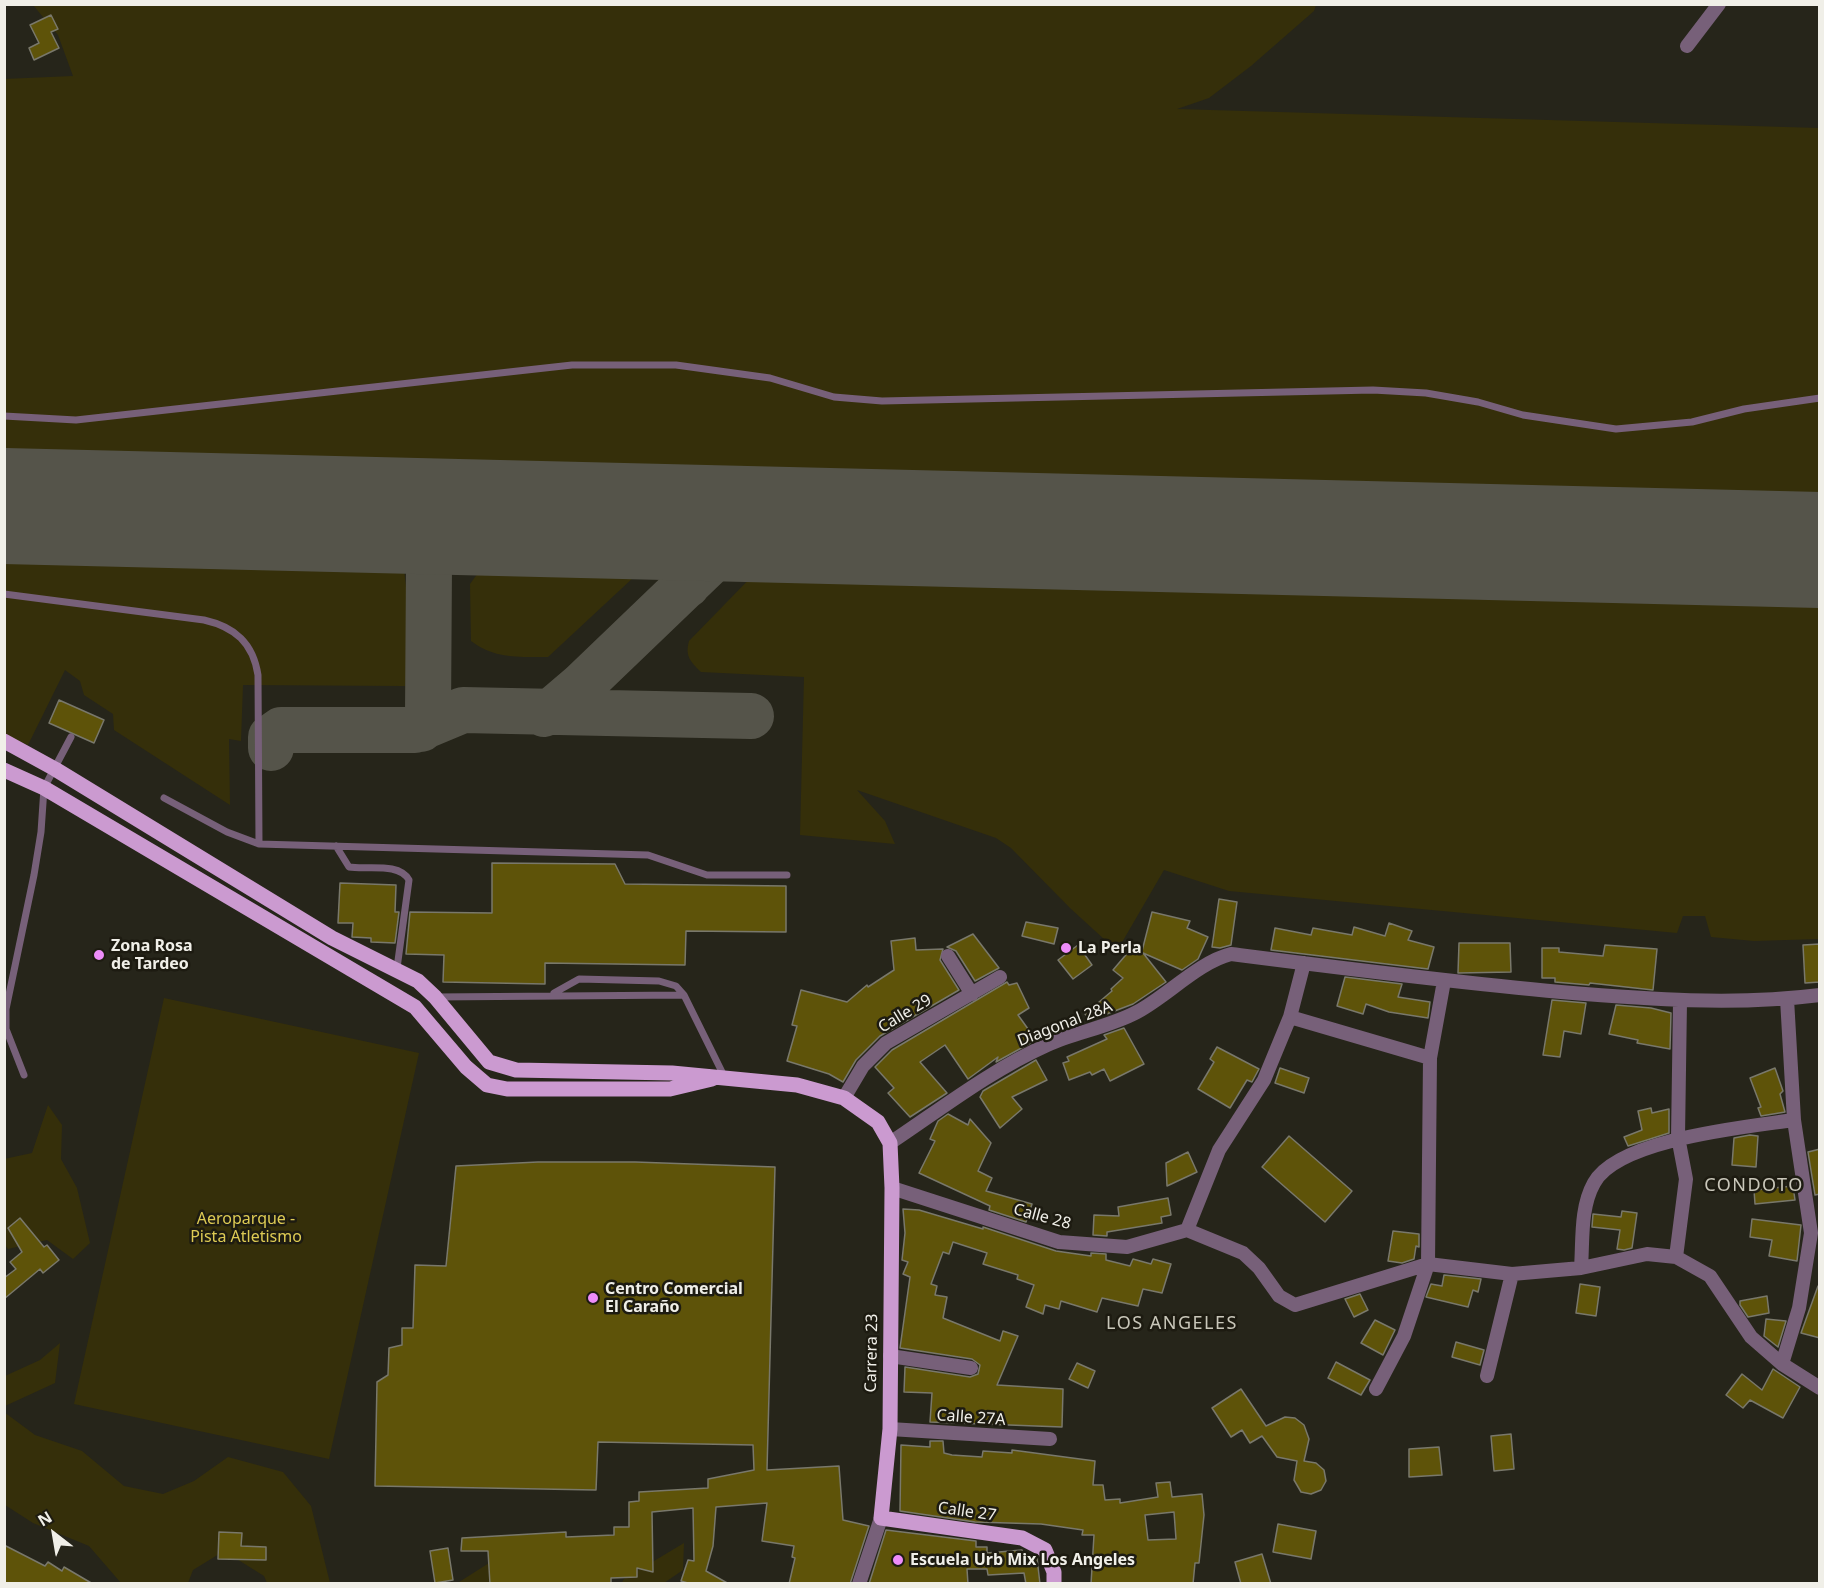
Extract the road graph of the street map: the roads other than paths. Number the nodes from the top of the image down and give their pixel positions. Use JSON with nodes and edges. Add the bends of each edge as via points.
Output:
{"nodes":[{"id":1,"x":1719,"y":4,"type":"edge"},
{"id":2,"x":1687,"y":46,"type":"dead end"},
{"id":3,"x":1820,"y":398,"type":"edge"},
{"id":4,"x":4,"y":416,"type":"edge"},
{"id":5,"x":4,"y":594,"type":"edge"},
{"id":6,"x":71,"y":737,"type":"dead end"},
{"id":7,"x":4,"y":741,"type":"edge"},
{"id":8,"x":54,"y":769,"type":"junction"},
{"id":9,"x":4,"y":770,"type":"edge"},
{"id":10,"x":44,"y":788,"type":"junction"},
{"id":11,"x":164,"y":798,"type":"dead end"},
{"id":12,"x":259,"y":844,"type":"junction"},
{"id":13,"x":336,"y":846,"type":"junction"},
{"id":14,"x":787,"y":875,"type":"dead end"},
{"id":15,"x":948,"y":957,"type":"dead end"},
{"id":16,"x":1304,"y":963,"type":"junction"},
{"id":17,"x":397,"y":968,"type":"junction"},
{"id":18,"x":1000,"y":977,"type":"dead end"},
{"id":19,"x":1444,"y":981,"type":"junction"},
{"id":20,"x":553,"y":994,"type":"junction"},
{"id":21,"x":972,"y":994,"type":"junction"},
{"id":22,"x":684,"y":995,"type":"junction"},
{"id":23,"x":1820,"y":995,"type":"edge"},
{"id":24,"x":435,"y":997,"type":"junction"},
{"id":25,"x":1787,"y":999,"type":"junction"},
{"id":26,"x":1680,"y":1002,"type":"junction"},
{"id":27,"x":1290,"y":1017,"type":"junction"},
{"id":28,"x":1430,"y":1058,"type":"junction"},
{"id":29,"x":24,"y":1076,"type":"dead end"},
{"id":30,"x":719,"y":1078,"type":"junction"},
{"id":31,"x":844,"y":1098,"type":"junction"},
{"id":32,"x":1794,"y":1120,"type":"junction"},
{"id":33,"x":1678,"y":1137,"type":"junction"},
{"id":34,"x":890,"y":1143,"type":"junction"},
{"id":35,"x":892,"y":1188,"type":"junction"},
{"id":36,"x":1187,"y":1230,"type":"junction"},
{"id":37,"x":1815,"y":1232,"type":"edge"},
{"id":38,"x":1676,"y":1257,"type":"junction"},
{"id":39,"x":1428,"y":1264,"type":"junction"},
{"id":40,"x":1581,"y":1268,"type":"junction"},
{"id":41,"x":1512,"y":1274,"type":"junction"},
{"id":42,"x":890,"y":1356,"type":"junction"},
{"id":43,"x":1782,"y":1364,"type":"junction"},
{"id":44,"x":971,"y":1368,"type":"dead end"},
{"id":45,"x":1487,"y":1376,"type":"dead end"},
{"id":46,"x":1820,"y":1388,"type":"edge"},
{"id":47,"x":1376,"y":1389,"type":"dead end"},
{"id":48,"x":890,"y":1429,"type":"junction"},
{"id":49,"x":1050,"y":1439,"type":"dead end"},
{"id":50,"x":881,"y":1518,"type":"junction"},
{"id":51,"x":859,"y":1584,"type":"edge"},
{"id":52,"x":1054,"y":1584,"type":"edge"}],
"edges":[{"from":1,"to":2,"type":"street"},
{"from":3,"to":4,"type":"lane","via":[[1744,409],[1692,422],[1616,429],[1523,415],[1426,393],[1340,390],[882,401],[834,397],[770,378],[676,365],[572,365],[76,420]]},
{"from":5,"to":12,"type":"lane","via":[[225,624],[244,641],[256,660],[258,675]]},
{"from":6,"to":8,"type":"lane"},
{"from":7,"to":8,"type":"main road"},
{"from":8,"to":10,"type":"lane"},
{"from":8,"to":17,"type":"main road","via":[[333,938]]},
{"from":9,"to":10,"type":"main road"},
{"from":10,"to":29,"type":"lane","via":[[38,853],[6,1010],[6,1029]]},
{"from":10,"to":30,"type":"main road","via":[[415,1007],[466,1067],[487,1085],[507,1089],[670,1089]]},
{"from":11,"to":12,"type":"lane","via":[[227,832]]},
{"from":12,"to":13,"type":"lane"},
{"from":13,"to":14,"type":"lane","via":[[648,855],[707,875]]},
{"from":13,"to":17,"type":"lane","via":[[349,867],[393,869],[405,873],[409,880]]},
{"from":15,"to":21,"type":"street"},
{"from":16,"to":19,"type":"street"},
{"from":16,"to":27,"type":"street"},
{"from":16,"to":34,"type":"street","name":"Diagonal 28A","via":[[1221,956],[1125,1018],[1048,1045],[1009,1064]]},
{"from":17,"to":24,"type":"main road"},
{"from":18,"to":21,"type":"street","name":"Calle 29"},
{"from":19,"to":26,"type":"street"},
{"from":19,"to":28,"type":"street"},
{"from":20,"to":22,"type":"lane"},
{"from":20,"to":22,"type":"lane","via":[[579,979],[659,981],[675,986]]},
{"from":20,"to":24,"type":"lane"},
{"from":21,"to":31,"type":"street","name":"Calle 29","via":[[886,1043],[863,1066]]},
{"from":22,"to":30,"type":"lane"},
{"from":23,"to":25,"type":"street"},
{"from":24,"to":30,"type":"main road","via":[[489,1062],[516,1070],[672,1073]]},
{"from":25,"to":26,"type":"street"},
{"from":25,"to":32,"type":"street"},
{"from":26,"to":33,"type":"street"},
{"from":27,"to":28,"type":"street"},
{"from":27,"to":36,"type":"street","via":[[1264,1080],[1219,1150]]},
{"from":28,"to":39,"type":"street"},
{"from":30,"to":31,"type":"main road","via":[[797,1085]]},
{"from":31,"to":34,"type":"main road","name":"Carrera 23","via":[[878,1122]]},
{"from":32,"to":33,"type":"street"},
{"from":32,"to":37,"type":"street"},
{"from":33,"to":38,"type":"street","via":[[1686,1179]]},
{"from":33,"to":40,"type":"street","via":[[1611,1165],[1595,1181],[1586,1202]]},
{"from":34,"to":35,"type":"main road","name":"Carrera 23"},
{"from":35,"to":36,"type":"street","name":"Calle 28","via":[[1059,1242],[1127,1247]]},
{"from":35,"to":42,"type":"main road","name":"Carrera 23"},
{"from":36,"to":39,"type":"street","via":[[1243,1253],[1279,1296],[1294,1305]]},
{"from":37,"to":43,"type":"street"},
{"from":38,"to":40,"type":"street","via":[[1647,1254]]},
{"from":38,"to":43,"type":"street","via":[[1710,1276],[1751,1337]]},
{"from":39,"to":41,"type":"street"},
{"from":39,"to":47,"type":"street","via":[[1404,1336]]},
{"from":40,"to":41,"type":"street"},
{"from":41,"to":45,"type":"street"},
{"from":42,"to":44,"type":"street"},
{"from":42,"to":48,"type":"main road","name":"Carrera 23"},
{"from":43,"to":46,"type":"street"},
{"from":48,"to":49,"type":"street","name":"Calle 27A"},
{"from":48,"to":50,"type":"main road","name":"Carrera 23"},
{"from":50,"to":51,"type":"street","name":"Carrera 23"},
{"from":50,"to":52,"type":"main road","name":"Calle 27","via":[[1022,1538],[1045,1550]]}]}
